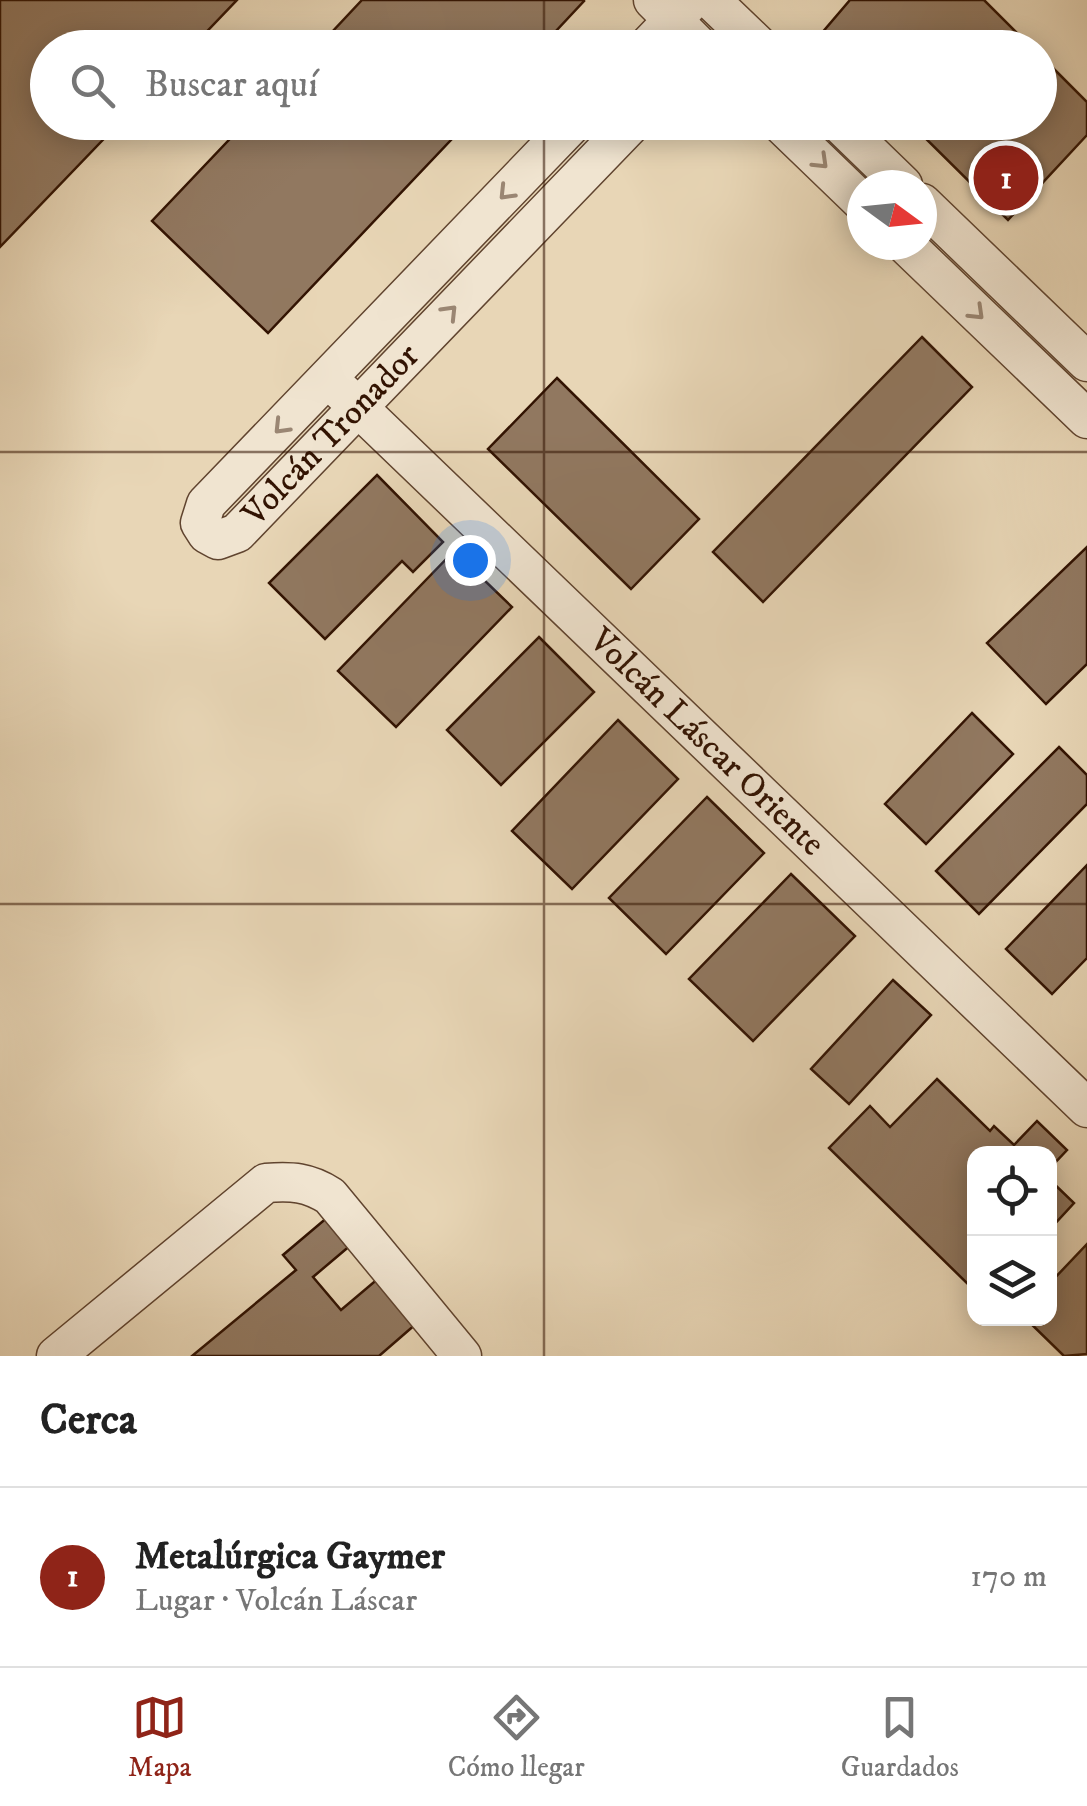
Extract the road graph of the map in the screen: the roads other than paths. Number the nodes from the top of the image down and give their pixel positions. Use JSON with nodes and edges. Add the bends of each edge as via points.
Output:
{"nodes":[{"id":1,"x":673,"y":6,"type":"edge"},
{"id":2,"x":731,"y":7,"type":"edge"},
{"id":3,"x":658,"y":30,"type":"edge"},
{"id":4,"x":690,"y":30,"type":"edge"},
{"id":5,"x":715,"y":30,"type":"edge"},
{"id":6,"x":748,"y":30,"type":"edge"},
{"id":7,"x":557,"y":140,"type":"edge"},
{"id":8,"x":616,"y":140,"type":"edge"},
{"id":9,"x":798,"y":140,"type":"edge"},
{"id":10,"x":857,"y":140,"type":"edge"},
{"id":11,"x":888,"y":170,"type":"edge"},
{"id":12,"x":847,"y":188,"type":"edge"},
{"id":13,"x":937,"y":217,"type":"edge"},
{"id":14,"x":922,"y":260,"type":"edge"},
{"id":15,"x":1087,"y":362,"type":"edge"},
{"id":16,"x":328,"y":378,"type":"junction"},
{"id":17,"x":358,"y":407,"type":"junction"},
{"id":18,"x":1087,"y":419,"type":"edge"},
{"id":19,"x":1087,"y":1108,"type":"edge"},
{"id":20,"x":56,"y":1356,"type":"edge"},
{"id":21,"x":462,"y":1356,"type":"edge"}],
"edges":[{"from":1,"to":3,"type":"street"},
{"from":1,"to":4,"type":"street"},
{"from":2,"to":5,"type":"street"},
{"from":2,"to":6,"type":"street"},
{"from":7,"to":16,"type":"street","name":"Volcán Tronador","one_way":true},
{"from":17,"to":8,"type":"street","name":"Volcán Tronador","one_way":true},
{"from":9,"to":12,"type":"street","one_way":true},
{"from":10,"to":11,"type":"street"},
{"from":13,"to":15,"type":"street"},
{"from":14,"to":18,"type":"street","one_way":true},
{"from":16,"to":17,"type":"street","name":"Volcán Láscar Oriente"},
{"from":16,"to":17,"type":"street","name":"Volcán Tronador","one_way":true,"via":[[206,504],[200,523],[207,534],[218,540],[237,533]]},
{"from":17,"to":19,"type":"street","name":"Volcán Láscar Oriente"},
{"from":20,"to":21,"type":"street","via":[[266,1183],[290,1181],[330,1196]]}]}
